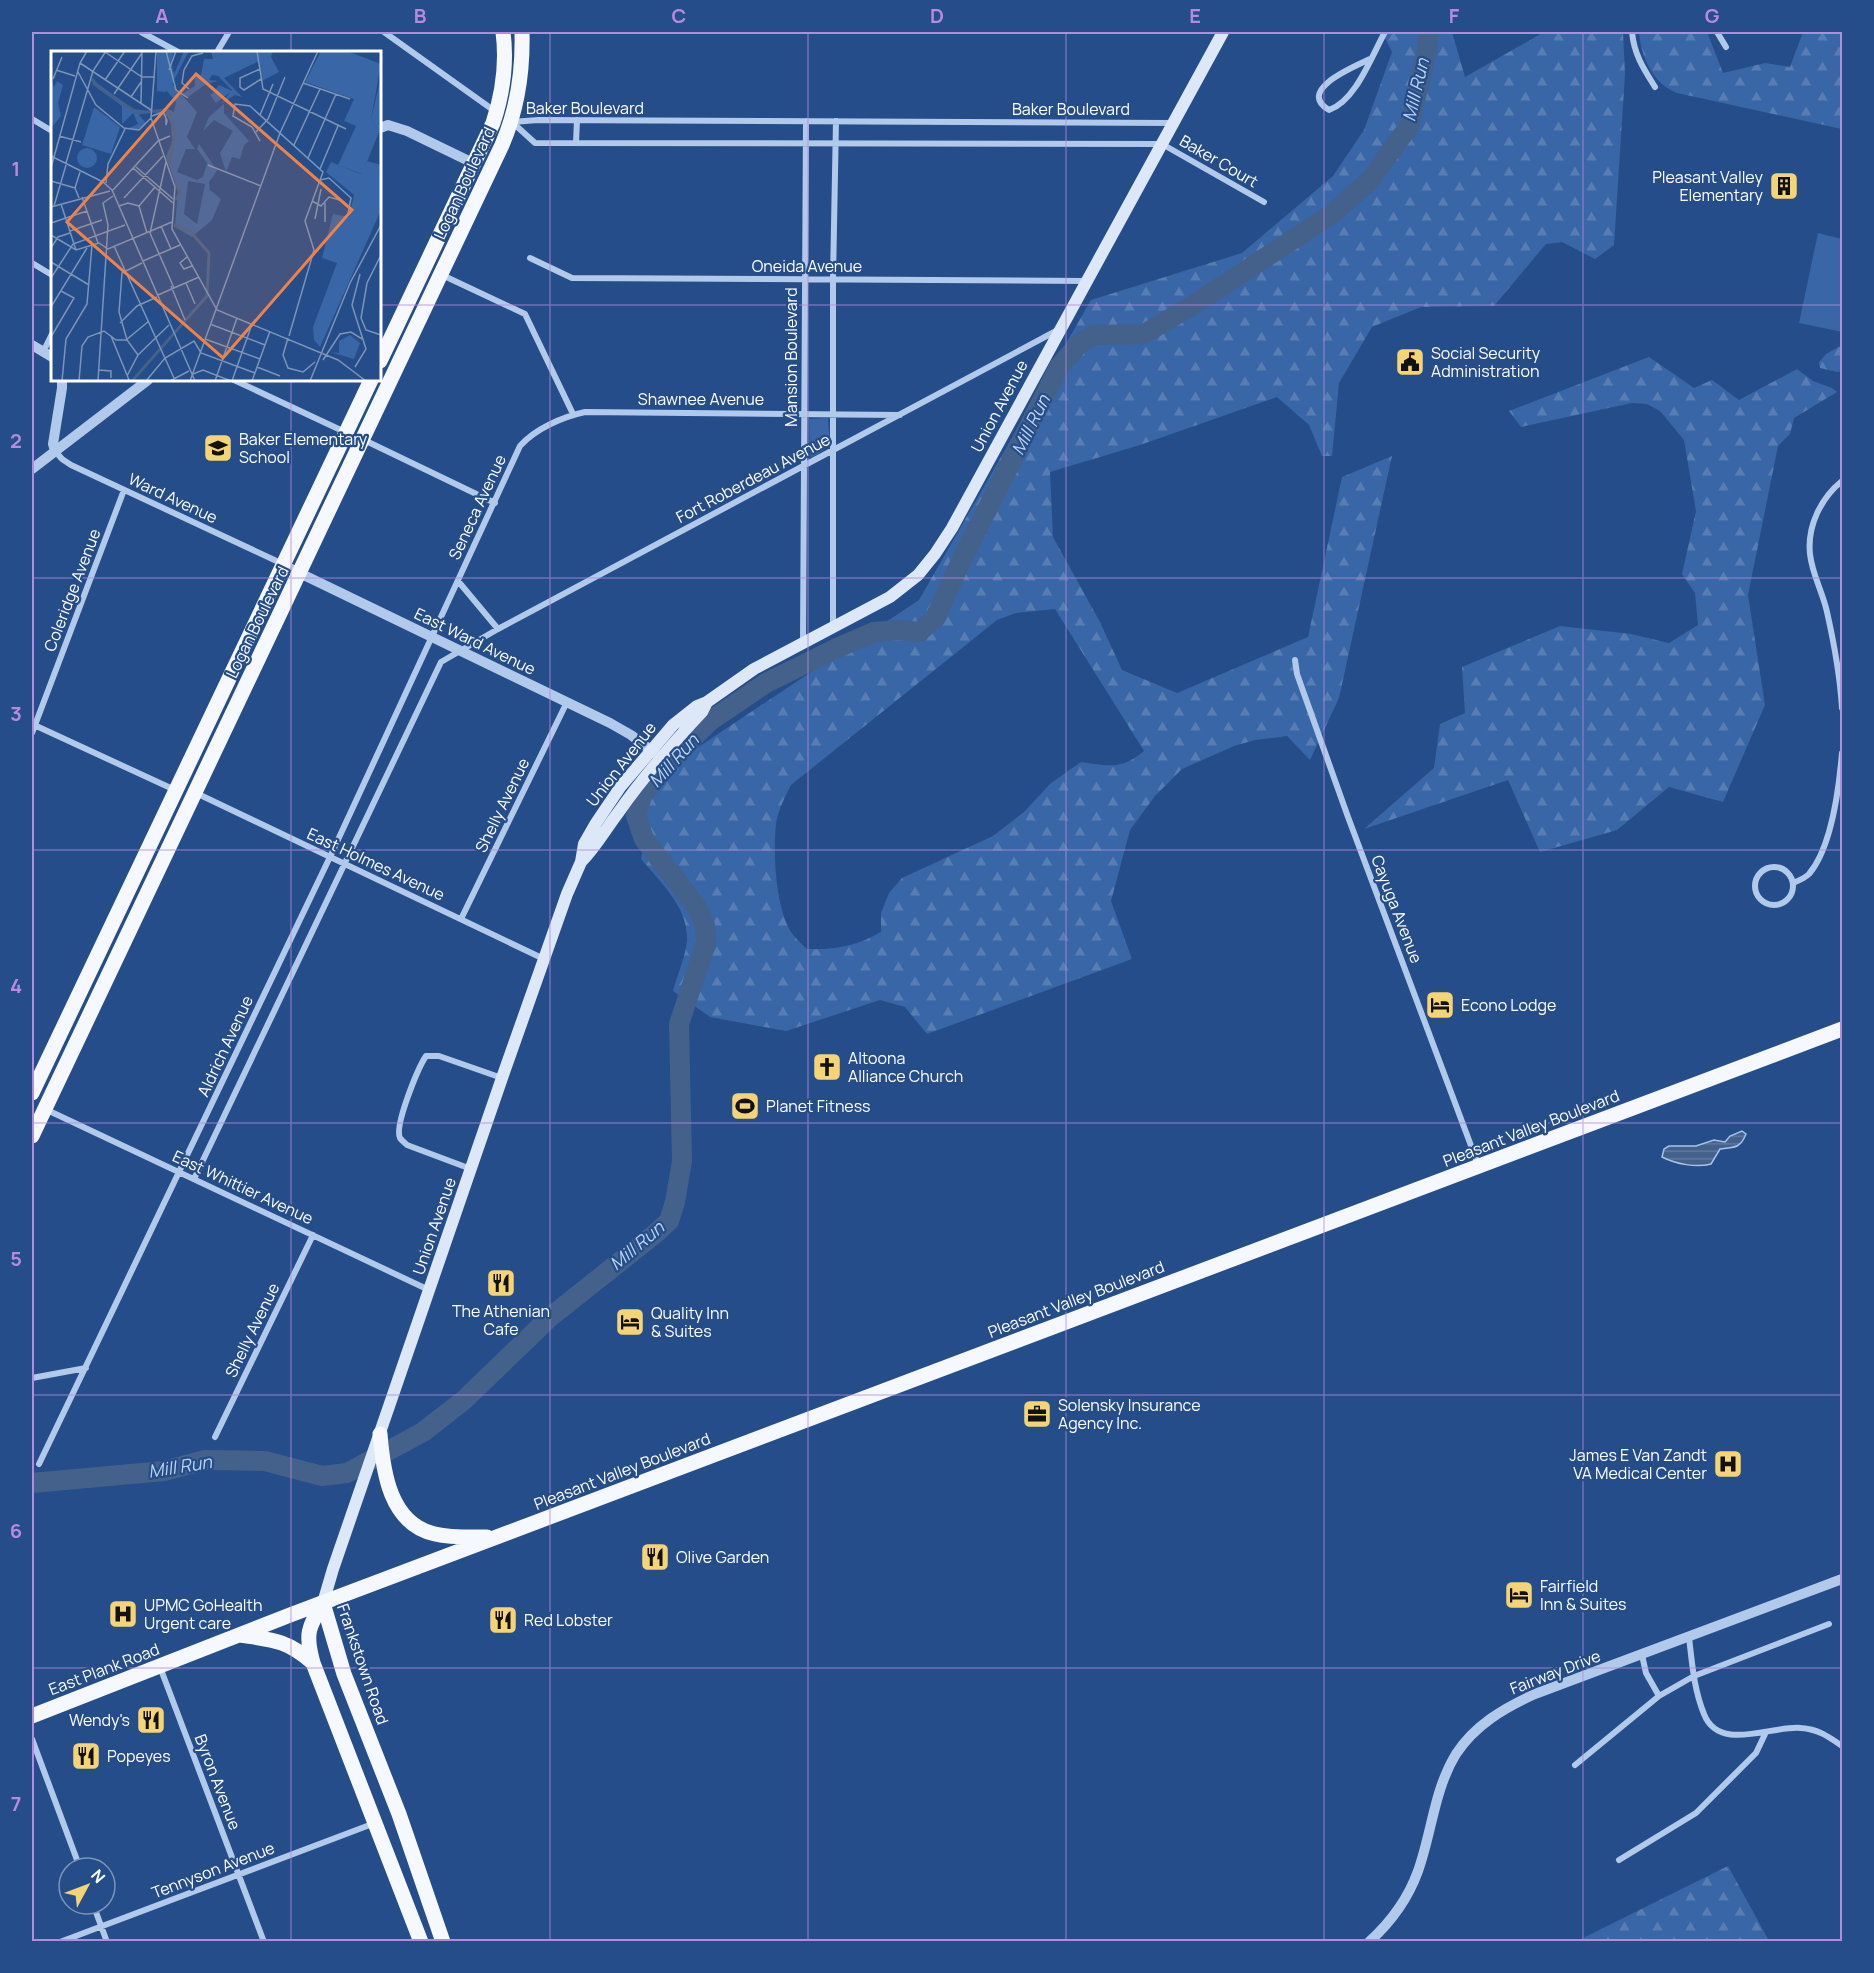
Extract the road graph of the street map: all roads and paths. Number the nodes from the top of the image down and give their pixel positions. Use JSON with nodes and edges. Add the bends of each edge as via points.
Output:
{"nodes":[{"id":1,"x":141,"y":32,"type":"edge"},
{"id":2,"x":229,"y":32,"type":"edge"},
{"id":3,"x":384,"y":32,"type":"edge"},
{"id":4,"x":503,"y":32,"type":"edge"},
{"id":5,"x":524,"y":32,"type":"edge"},
{"id":6,"x":1223,"y":32,"type":"edge"},
{"id":7,"x":1385,"y":32,"type":"edge"},
{"id":8,"x":1632,"y":32,"type":"edge"},
{"id":9,"x":1717,"y":32,"type":"edge"},
{"id":10,"x":1726,"y":47,"type":"dead end"},
{"id":11,"x":176,"y":51,"type":"edge"},
{"id":12,"x":219,"y":51,"type":"edge"},
{"id":13,"x":1370,"y":59,"type":"junction"},
{"id":14,"x":1655,"y":87,"type":"dead end"},
{"id":15,"x":497,"y":112,"type":"junction"},
{"id":16,"x":32,"y":119,"type":"edge"},
{"id":17,"x":577,"y":120,"type":"junction"},
{"id":18,"x":806,"y":121,"type":"junction"},
{"id":19,"x":512,"y":122,"type":"junction"},
{"id":20,"x":836,"y":122,"type":"junction"},
{"id":21,"x":1174,"y":123,"type":"junction"},
{"id":22,"x":381,"y":128,"type":"edge"},
{"id":23,"x":51,"y":130,"type":"edge"},
{"id":24,"x":576,"y":143,"type":"junction"},
{"id":25,"x":805,"y":144,"type":"junction"},
{"id":26,"x":835,"y":144,"type":"junction"},
{"id":27,"x":1162,"y":144,"type":"junction"},
{"id":28,"x":473,"y":163,"type":"junction"},
{"id":29,"x":1264,"y":202,"type":"dead end"},
{"id":30,"x":530,"y":258,"type":"dead end"},
{"id":31,"x":32,"y":263,"type":"edge"},
{"id":32,"x":51,"y":274,"type":"edge"},
{"id":33,"x":442,"y":275,"type":"junction"},
{"id":34,"x":805,"y":279,"type":"junction"},
{"id":35,"x":833,"y":279,"type":"junction"},
{"id":36,"x":1088,"y":281,"type":"junction"},
{"id":37,"x":1060,"y":329,"type":"junction"},
{"id":38,"x":51,"y":339,"type":"edge"},
{"id":39,"x":32,"y":345,"type":"edge"},
{"id":40,"x":48,"y":354,"type":"edge"},
{"id":41,"x":381,"y":359,"type":"edge"},
{"id":42,"x":62,"y":381,"type":"edge"},
{"id":43,"x":147,"y":381,"type":"edge"},
{"id":44,"x":236,"y":381,"type":"edge"},
{"id":45,"x":371,"y":381,"type":"edge"},
{"id":46,"x":804,"y":413,"type":"junction"},
{"id":47,"x":573,"y":414,"type":"junction"},
{"id":48,"x":834,"y":414,"type":"junction"},
{"id":49,"x":900,"y":415,"type":"junction"},
{"id":50,"x":346,"y":432,"type":"junction"},
{"id":51,"x":363,"y":439,"type":"junction"},
{"id":52,"x":55,"y":451,"type":"junction"},
{"id":53,"x":833,"y":451,"type":"junction"},
{"id":54,"x":804,"y":466,"type":"junction"},
{"id":55,"x":32,"y":469,"type":"edge"},
{"id":56,"x":1842,"y":481,"type":"edge"},
{"id":57,"x":124,"y":490,"type":"junction"},
{"id":58,"x":495,"y":503,"type":"junction"},
{"id":59,"x":283,"y":565,"type":"junction"},
{"id":60,"x":301,"y":573,"type":"junction"},
{"id":61,"x":458,"y":581,"type":"junction"},
{"id":62,"x":833,"y":627,"type":"junction"},
{"id":63,"x":498,"y":629,"type":"junction"},
{"id":64,"x":432,"y":637,"type":"junction"},
{"id":65,"x":803,"y":642,"type":"junction"},
{"id":66,"x":460,"y":650,"type":"junction"},
{"id":67,"x":1295,"y":660,"type":"dead end"},
{"id":68,"x":567,"y":702,"type":"junction"},
{"id":69,"x":1842,"y":708,"type":"edge"},
{"id":70,"x":33,"y":724,"type":"edge"},
{"id":71,"x":32,"y":733,"type":"edge"},
{"id":72,"x":1842,"y":753,"type":"edge"},
{"id":73,"x":656,"y":754,"type":"junction"},
{"id":74,"x":176,"y":790,"type":"junction"},
{"id":75,"x":195,"y":793,"type":"junction"},
{"id":76,"x":1840,"y":793,"type":"edge"},
{"id":77,"x":330,"y":857,"type":"junction"},
{"id":78,"x":345,"y":864,"type":"junction"},
{"id":79,"x":1793,"y":883,"type":"junction"},
{"id":80,"x":461,"y":919,"type":"junction"},
{"id":81,"x":544,"y":959,"type":"junction"},
{"id":82,"x":1842,"y":1029,"type":"edge"},
{"id":83,"x":502,"y":1078,"type":"junction"},
{"id":84,"x":32,"y":1093,"type":"edge"},
{"id":85,"x":45,"y":1108,"type":"junction"},
{"id":86,"x":32,"y":1136,"type":"edge"},
{"id":87,"x":1479,"y":1167,"type":"junction"},
{"id":88,"x":471,"y":1169,"type":"junction"},
{"id":89,"x":180,"y":1173,"type":"junction"},
{"id":90,"x":194,"y":1179,"type":"junction"},
{"id":91,"x":313,"y":1235,"type":"junction"},
{"id":92,"x":430,"y":1291,"type":"junction"},
{"id":93,"x":86,"y":1368,"type":"junction"},
{"id":94,"x":32,"y":1378,"type":"edge"},
{"id":95,"x":215,"y":1437,"type":"dead end"},
{"id":96,"x":379,"y":1442,"type":"junction"},
{"id":97,"x":39,"y":1464,"type":"dead end"},
{"id":98,"x":496,"y":1537,"type":"junction"},
{"id":99,"x":1842,"y":1579,"type":"edge"},
{"id":100,"x":323,"y":1603,"type":"junction"},
{"id":101,"x":1829,"y":1624,"type":"dead end"},
{"id":102,"x":240,"y":1635,"type":"junction"},
{"id":103,"x":1689,"y":1637,"type":"junction"},
{"id":104,"x":1642,"y":1655,"type":"junction"},
{"id":105,"x":313,"y":1663,"type":"junction"},
{"id":106,"x":160,"y":1666,"type":"junction"},
{"id":107,"x":1694,"y":1676,"type":"junction"},
{"id":108,"x":1659,"y":1696,"type":"junction"},
{"id":109,"x":32,"y":1716,"type":"edge"},
{"id":110,"x":1766,"y":1732,"type":"junction"},
{"id":111,"x":32,"y":1739,"type":"edge"},
{"id":112,"x":1842,"y":1746,"type":"edge"},
{"id":113,"x":1575,"y":1765,"type":"dead end"},
{"id":114,"x":399,"y":1814,"type":"junction"},
{"id":115,"x":375,"y":1822,"type":"junction"},
{"id":116,"x":76,"y":1856,"type":"edge"},
{"id":117,"x":1618,"y":1860,"type":"dead end"},
{"id":118,"x":239,"y":1875,"type":"junction"},
{"id":119,"x":97,"y":1916,"type":"edge"},
{"id":120,"x":101,"y":1926,"type":"junction"},
{"id":121,"x":60,"y":1941,"type":"edge"},
{"id":122,"x":107,"y":1941,"type":"edge"},
{"id":123,"x":264,"y":1941,"type":"edge"},
{"id":124,"x":421,"y":1941,"type":"edge"},
{"id":125,"x":443,"y":1941,"type":"edge"},
{"id":126,"x":1369,"y":1941,"type":"edge"}],
"edges":[{"from":1,"to":11,"type":"street"},
{"from":2,"to":12,"type":"street"},
{"from":3,"to":15,"type":"street"},
{"from":4,"to":15,"type":"main road","name":"Logan Boulevard","via":[[505,63]]},
{"from":5,"to":19,"type":"main road","name":"Logan Boulevard"},
{"from":6,"to":21,"type":"main road","name":"Union Avenue"},
{"from":7,"to":13,"type":"street"},
{"from":8,"to":14,"type":"street","via":[[1638,62]]},
{"from":9,"to":10,"type":"street"},
{"from":13,"to":13,"type":"street","via":[[1328,82],[1320,91],[1323,106],[1329,110],[1336,108],[1347,98]]},
{"from":15,"to":19,"type":"main road"},
{"from":15,"to":28,"type":"main road","name":"Logan Boulevard"},
{"from":16,"to":23,"type":"street"},
{"from":17,"to":18,"type":"street","name":"Baker Boulevard"},
{"from":17,"to":19,"type":"street","name":"Baker Boulevard"},
{"from":17,"to":24,"type":"street"},
{"from":18,"to":20,"type":"street","name":"Baker Boulevard"},
{"from":18,"to":25,"type":"street","name":"Mansion Boulevard"},
{"from":19,"to":24,"type":"street","name":"Baker Boulevard","via":[[535,143]]},
{"from":19,"to":33,"type":"main road","name":"Logan Boulevard"},
{"from":20,"to":21,"type":"street","name":"Baker Boulevard"},
{"from":20,"to":26,"type":"street"},
{"from":21,"to":27,"type":"main road","name":"Union Avenue"},
{"from":22,"to":28,"type":"street","via":[[388,125],[407,131]]},
{"from":24,"to":25,"type":"street","name":"Baker Boulevard"},
{"from":25,"to":26,"type":"street","name":"Baker Boulevard"},
{"from":25,"to":34,"type":"street","name":"Mansion Boulevard"},
{"from":26,"to":27,"type":"street","name":"Baker Boulevard"},
{"from":26,"to":35,"type":"street"},
{"from":27,"to":29,"type":"street","name":"Baker Court"},
{"from":27,"to":36,"type":"main road","name":"Union Avenue"},
{"from":28,"to":41,"type":"main road","name":"Logan Boulevard"},
{"from":30,"to":34,"type":"street","name":"Oneida Avenue","via":[[572,278]]},
{"from":31,"to":32,"type":"street"},
{"from":33,"to":47,"type":"street","via":[[525,315]]},
{"from":33,"to":51,"type":"main road","name":"Logan Boulevard"},
{"from":34,"to":35,"type":"street","name":"Oneida Avenue"},
{"from":34,"to":46,"type":"street","name":"Mansion Boulevard"},
{"from":35,"to":36,"type":"street","name":"Oneida Avenue"},
{"from":35,"to":48,"type":"street"},
{"from":36,"to":37,"type":"main road","name":"Union Avenue"},
{"from":37,"to":49,"type":"street","name":"Fort Roberdeau Avenue"},
{"from":37,"to":62,"type":"main road","name":"Union Avenue","via":[[935,554],[918,575],[890,597]]},
{"from":38,"to":40,"type":"street"},
{"from":39,"to":40,"type":"street"},
{"from":42,"to":52,"type":"street","via":[[52,444]]},
{"from":43,"to":52,"type":"street"},
{"from":44,"to":50,"type":"street"},
{"from":45,"to":50,"type":"main road","name":"Logan Boulevard"},
{"from":46,"to":47,"type":"street","name":"Shawnee Avenue"},
{"from":46,"to":48,"type":"street","name":"Shawnee Avenue"},
{"from":46,"to":54,"type":"street","name":"Mansion Boulevard"},
{"from":47,"to":58,"type":"street","name":"Seneca Avenue","via":[[530,436],[520,446]]},
{"from":48,"to":49,"type":"street","name":"Shawnee Avenue"},
{"from":48,"to":53,"type":"street"},
{"from":49,"to":53,"type":"street","name":"Fort Roberdeau Avenue"},
{"from":50,"to":59,"type":"main road","name":"Logan Boulevard"},
{"from":51,"to":58,"type":"street"},
{"from":51,"to":60,"type":"main road","name":"Logan Boulevard"},
{"from":52,"to":55,"type":"street"},
{"from":52,"to":57,"type":"street","name":"Ward Avenue","via":[[71,465]]},
{"from":53,"to":54,"type":"street","name":"Fort Roberdeau Avenue"},
{"from":53,"to":62,"type":"street"},
{"from":54,"to":63,"type":"street","name":"Fort Roberdeau Avenue"},
{"from":54,"to":65,"type":"street","name":"Mansion Boulevard"},
{"from":56,"to":69,"type":"street","via":[[1817,513],[1810,555],[1827,610]]},
{"from":57,"to":59,"type":"street","name":"Ward Avenue"},
{"from":57,"to":70,"type":"street","name":"Coleridge Avenue"},
{"from":58,"to":61,"type":"street","name":"Seneca Avenue"},
{"from":59,"to":60,"type":"street","name":"East Ward Avenue"},
{"from":59,"to":74,"type":"main road","name":"Logan Boulevard"},
{"from":60,"to":64,"type":"street","name":"East Ward Avenue"},
{"from":60,"to":75,"type":"main road","name":"Logan Boulevard"},
{"from":61,"to":63,"type":"street"},
{"from":61,"to":64,"type":"street","name":"Seneca Avenue"},
{"from":62,"to":65,"type":"main road","name":"Union Avenue"},
{"from":63,"to":66,"type":"street","name":"Fort Roberdeau Avenue"},
{"from":64,"to":66,"type":"street","name":"East Ward Avenue"},
{"from":64,"to":77,"type":"street","name":"Aldrich Avenue"},
{"from":65,"to":73,"type":"main road","name":"Union Avenue","via":[[754,669],[707,702],[702,712]]},
{"from":66,"to":68,"type":"street","name":"East Ward Avenue"},
{"from":66,"to":78,"type":"street","name":"Aldrich Avenue","via":[[441,662]]},
{"from":67,"to":87,"type":"street","name":"Cayuga Avenue","via":[[1348,818]]},
{"from":68,"to":73,"type":"street","name":"East Ward Avenue","via":[[617,727]]},
{"from":68,"to":80,"type":"street","name":"Shelly Avenue"},
{"from":70,"to":71,"type":"street","name":"Coleridge Avenue"},
{"from":70,"to":74,"type":"street"},
{"from":72,"to":76,"type":"street"},
{"from":73,"to":81,"type":"main road","name":"Union Avenue","via":[[593,850],[581,862]]},
{"from":74,"to":84,"type":"main road","name":"Logan Boulevard"},
{"from":75,"to":77,"type":"street","name":"East Holmes Avenue"},
{"from":75,"to":85,"type":"main road","name":"Logan Boulevard"},
{"from":76,"to":79,"type":"street","via":[[1821,852],[1808,875]]},
{"from":77,"to":78,"type":"street","name":"East Holmes Avenue"},
{"from":77,"to":89,"type":"street","name":"Aldrich Avenue"},
{"from":78,"to":80,"type":"street","name":"East Holmes Avenue"},
{"from":78,"to":90,"type":"street","name":"Aldrich Avenue"},
{"from":79,"to":79,"type":"street","via":[[1788,872],[1771,866],[1760,871],[1754,888],[1766,904],[1779,904],[1790,896]]},
{"from":80,"to":81,"type":"street","name":"East Holmes Avenue"},
{"from":81,"to":83,"type":"main road","name":"Union Avenue"},
{"from":82,"to":87,"type":"main road","name":"Pleasant Valley Boulevard"},
{"from":83,"to":88,"type":"main road","name":"Union Avenue"},
{"from":83,"to":88,"type":"street","via":[[439,1056],[426,1056],[418,1067],[399,1128],[400,1138],[407,1145]]},
{"from":85,"to":86,"type":"main road","name":"Logan Boulevard"},
{"from":85,"to":89,"type":"street","name":"East Whittier Avenue"},
{"from":87,"to":98,"type":"main road","name":"Pleasant Valley Boulevard"},
{"from":88,"to":92,"type":"main road","name":"Union Avenue"},
{"from":89,"to":90,"type":"street","name":"East Whittier Avenue"},
{"from":89,"to":93,"type":"street","name":"Aldrich Avenue"},
{"from":90,"to":91,"type":"street","name":"East Whittier Avenue"},
{"from":91,"to":92,"type":"street","name":"East Whittier Avenue"},
{"from":91,"to":95,"type":"street","name":"Shelly Avenue"},
{"from":92,"to":96,"type":"main road","name":"Union Avenue"},
{"from":93,"to":94,"type":"street"},
{"from":93,"to":97,"type":"street","name":"Aldrich Avenue"},
{"from":96,"to":98,"type":"main road","via":[[391,1496],[410,1521],[433,1534]]},
{"from":96,"to":100,"type":"main road","name":"Union Avenue"},
{"from":98,"to":100,"type":"main road","name":"Pleasant Valley Boulevard"},
{"from":99,"to":103,"type":"street","name":"Fairway Drive"},
{"from":100,"to":102,"type":"main road","name":"East Plank Road"},
{"from":100,"to":105,"type":"main road","name":"Frankstown Road","via":[[308,1633]]},
{"from":100,"to":114,"type":"main road","name":"Frankstown Road","via":[[344,1674]]},
{"from":101,"to":107,"type":"street"},
{"from":102,"to":105,"type":"main road","via":[[285,1643]]},
{"from":102,"to":106,"type":"main road","name":"East Plank Road"},
{"from":103,"to":104,"type":"street","name":"Fairway Drive"},
{"from":103,"to":107,"type":"street"},
{"from":104,"to":108,"type":"street","via":[[1646,1673]]},
{"from":104,"to":126,"type":"street","name":"Fairway Drive","via":[[1516,1703],[1476,1731],[1456,1754],[1446,1774],[1419,1869],[1405,1900]]},
{"from":105,"to":115,"type":"main road","name":"Frankstown Road"},
{"from":106,"to":109,"type":"main road","name":"East Plank Road"},
{"from":106,"to":118,"type":"street","name":"Byron Avenue"},
{"from":107,"to":108,"type":"street"},
{"from":107,"to":110,"type":"street","via":[[1704,1716],[1715,1729],[1734,1736]]},
{"from":108,"to":113,"type":"street"},
{"from":110,"to":112,"type":"street","via":[[1800,1727],[1824,1733]]},
{"from":110,"to":117,"type":"street","via":[[1756,1753],[1696,1813]]},
{"from":111,"to":116,"type":"street"},
{"from":114,"to":115,"type":"main road"},
{"from":114,"to":125,"type":"main road","name":"Frankstown Road"},
{"from":115,"to":118,"type":"street","name":"Tennyson Avenue"},
{"from":115,"to":124,"type":"main road","name":"Frankstown Road"},
{"from":118,"to":120,"type":"street","name":"Tennyson Avenue"},
{"from":118,"to":123,"type":"street","name":"Byron Avenue"},
{"from":119,"to":120,"type":"street"},
{"from":120,"to":121,"type":"street","name":"Tennyson Avenue"},
{"from":120,"to":122,"type":"street"}]}
